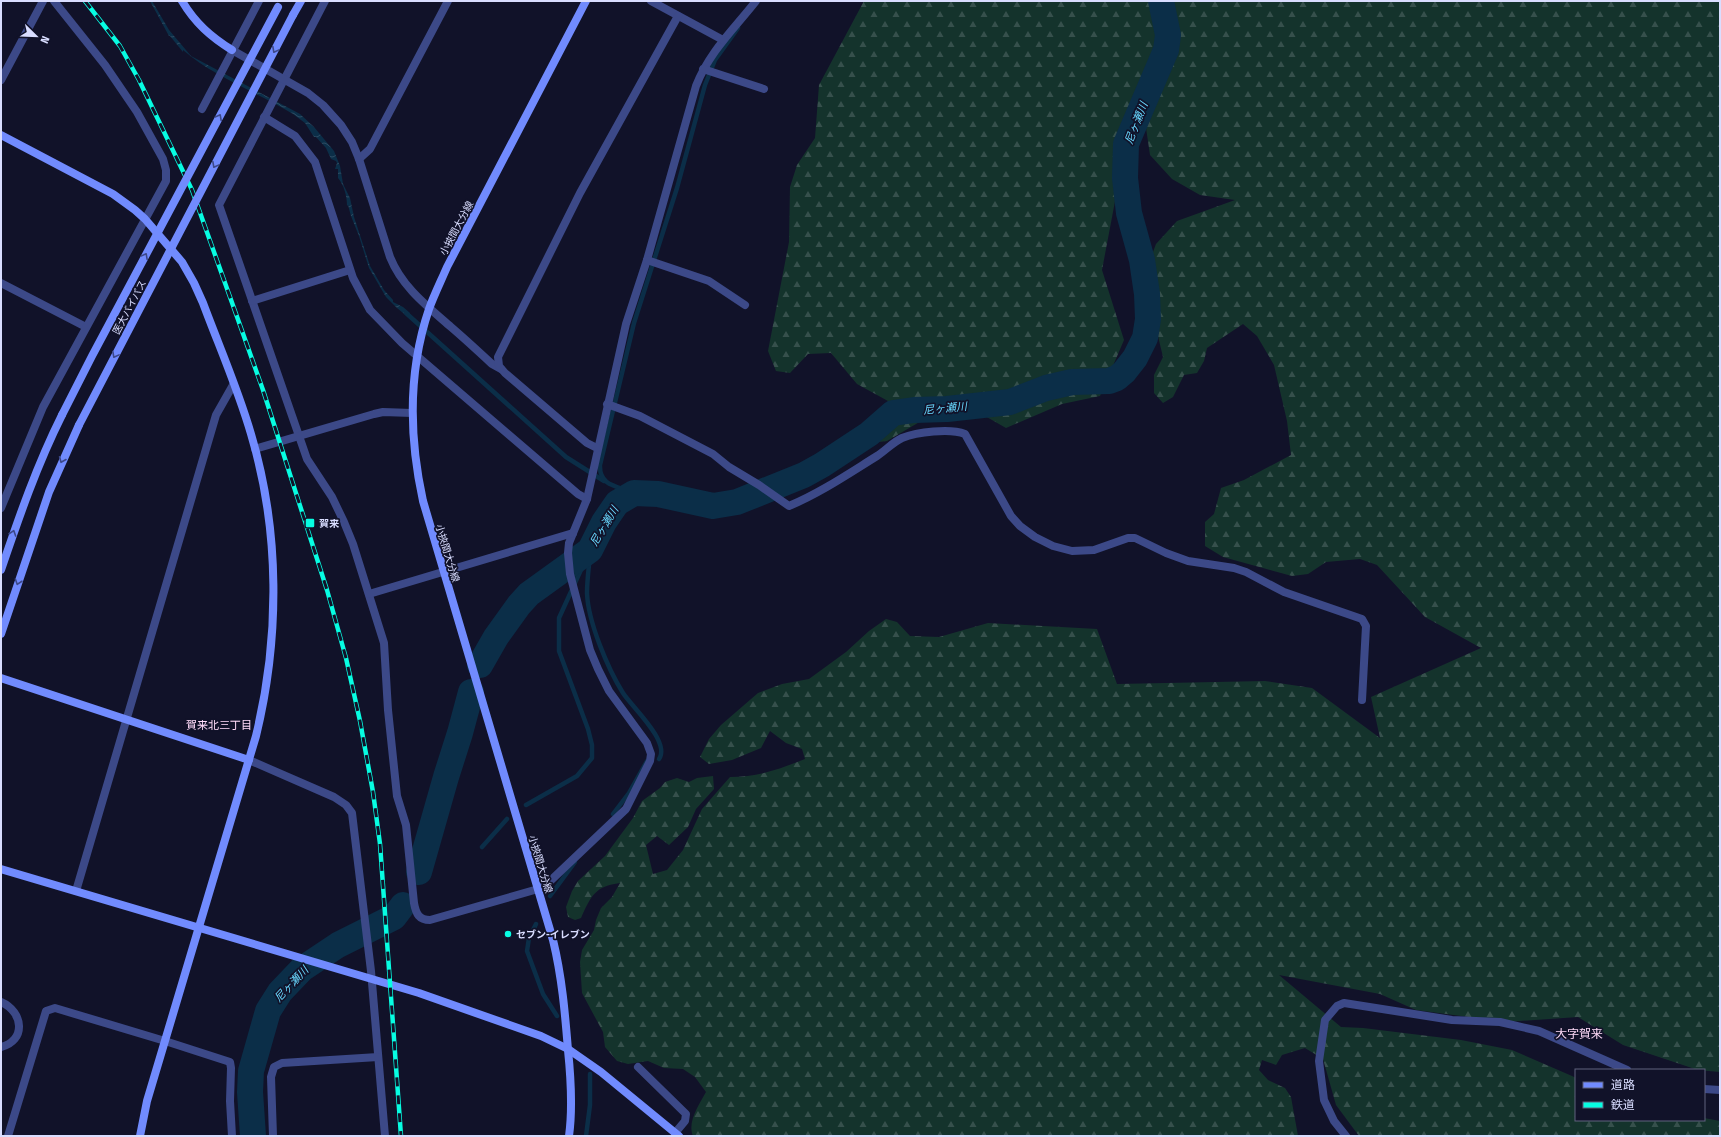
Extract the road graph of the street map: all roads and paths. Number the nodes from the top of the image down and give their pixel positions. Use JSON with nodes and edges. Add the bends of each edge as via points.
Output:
{"nodes":[{"id":1,"x":43,"y":1,"type":"edge"},
{"id":2,"x":54,"y":1,"type":"edge"},
{"id":3,"x":182,"y":1,"type":"edge"},
{"id":4,"x":259,"y":1,"type":"edge"},
{"id":5,"x":301,"y":1,"type":"edge"},
{"id":6,"x":325,"y":1,"type":"edge"},
{"id":7,"x":448,"y":1,"type":"edge"},
{"id":8,"x":586,"y":1,"type":"edge"},
{"id":9,"x":651,"y":1,"type":"edge"},
{"id":10,"x":756,"y":1,"type":"edge"},
{"id":11,"x":280,"y":4,"type":"edge"},
{"id":12,"x":678,"y":16,"type":"junction"},
{"id":13,"x":723,"y":40,"type":"junction"},
{"id":14,"x":232,"y":50,"type":"junction"},
{"id":15,"x":703,"y":69,"type":"junction"},
{"id":16,"x":284,"y":79,"type":"junction"},
{"id":17,"x":1,"y":80,"type":"edge"},
{"id":18,"x":764,"y":88,"type":"dead end"},
{"id":19,"x":202,"y":109,"type":"dead end"},
{"id":20,"x":264,"y":117,"type":"junction"},
{"id":21,"x":1,"y":135,"type":"edge"},
{"id":22,"x":359,"y":159,"type":"junction"},
{"id":23,"x":145,"y":219,"type":"junction"},
{"id":24,"x":647,"y":260,"type":"junction"},
{"id":25,"x":350,"y":270,"type":"junction"},
{"id":26,"x":1,"y":282,"type":"edge"},
{"id":27,"x":252,"y":301,"type":"junction"},
{"id":28,"x":745,"y":305,"type":"dead end"},
{"id":29,"x":429,"y":308,"type":"junction"},
{"id":30,"x":86,"y":328,"type":"junction"},
{"id":31,"x":417,"y":356,"type":"junction"},
{"id":32,"x":502,"y":369,"type":"junction"},
{"id":33,"x":233,"y":385,"type":"junction"},
{"id":34,"x":607,"y":404,"type":"junction"},
{"id":35,"x":412,"y":413,"type":"junction"},
{"id":36,"x":299,"y":436,"type":"junction"},
{"id":37,"x":597,"y":448,"type":"junction"},
{"id":38,"x":255,"y":450,"type":"junction"},
{"id":39,"x":587,"y":498,"type":"junction"},
{"id":40,"x":1,"y":508,"type":"edge"},
{"id":41,"x":573,"y":533,"type":"junction"},
{"id":42,"x":1,"y":570,"type":"edge"},
{"id":43,"x":444,"y":573,"type":"junction"},
{"id":44,"x":368,"y":594,"type":"junction"},
{"id":45,"x":1,"y":634,"type":"edge"},
{"id":46,"x":1,"y":678,"type":"edge"},
{"id":47,"x":1362,"y":700,"type":"dead end"},
{"id":48,"x":127,"y":719,"type":"junction"},
{"id":49,"x":249,"y":760,"type":"junction"},
{"id":50,"x":1,"y":868,"type":"edge"},
{"id":51,"x":538,"y":889,"type":"junction"},
{"id":52,"x":76,"y":891,"type":"junction"},
{"id":53,"x":199,"y":928,"type":"junction"},
{"id":54,"x":372,"y":979,"type":"junction"},
{"id":55,"x":1,"y":1002,"type":"edge"},
{"id":56,"x":165,"y":1041,"type":"junction"},
{"id":57,"x":1,"y":1048,"type":"edge"},
{"id":58,"x":568,"y":1049,"type":"junction"},
{"id":59,"x":378,"y":1056,"type":"junction"},
{"id":60,"x":638,"y":1067,"type":"dead end"},
{"id":61,"x":1625,"y":1069,"type":"edge"},
{"id":62,"x":1705,"y":1089,"type":"edge"},
{"id":63,"x":1720,"y":1090,"type":"edge"},
{"id":64,"x":677,"y":1134,"type":"edge"},
{"id":65,"x":8,"y":1136,"type":"edge"},
{"id":66,"x":140,"y":1136,"type":"edge"},
{"id":67,"x":232,"y":1136,"type":"edge"},
{"id":68,"x":273,"y":1136,"type":"edge"},
{"id":69,"x":385,"y":1136,"type":"edge"},
{"id":70,"x":569,"y":1136,"type":"edge"},
{"id":71,"x":1346,"y":1136,"type":"edge"}],
"edges":[{"from":1,"to":17,"type":"street"},
{"from":2,"to":23,"type":"street","via":[[118,84],[163,159],[166,182]]},
{"from":3,"to":14,"type":"main road","via":[[199,26]]},
{"from":4,"to":14,"type":"street"},
{"from":5,"to":45,"type":"main road","name":"医大バイパス","one_way":true,"bridge":true,"via":[[79,424],[49,492]]},
{"from":6,"to":16,"type":"street"},
{"from":7,"to":22,"type":"street","via":[[370,149]]},
{"from":8,"to":29,"type":"main road","name":"小挾間大分線","via":[[447,267]]},
{"from":9,"to":12,"type":"street"},
{"from":10,"to":13,"type":"street"},
{"from":42,"to":11,"type":"main road","name":"医大バイパス","one_way":true,"bridge":true,"via":[[21,511],[62,415]]},
{"from":12,"to":13,"type":"street"},
{"from":12,"to":32,"type":"street","via":[[580,193],[500,354],[498,361]]},
{"from":13,"to":15,"type":"street"},
{"from":14,"to":16,"type":"street"},
{"from":14,"to":19,"type":"street"},
{"from":15,"to":18,"type":"street"},
{"from":15,"to":24,"type":"street"},
{"from":16,"to":20,"type":"street"},
{"from":16,"to":22,"type":"street","via":[[316,99],[336,118],[352,142]]},
{"from":20,"to":25,"type":"street","via":[[295,136],[315,162]]},
{"from":20,"to":27,"type":"street","via":[[219,205]]},
{"from":21,"to":23,"type":"main road","via":[[113,194]]},
{"from":22,"to":29,"type":"street","via":[[394,266],[409,288]]},
{"from":23,"to":30,"type":"street"},
{"from":23,"to":33,"type":"main road","via":[[182,262],[194,283]]},
{"from":24,"to":28,"type":"street","via":[[709,281]]},
{"from":24,"to":34,"type":"street","via":[[626,324]]},
{"from":25,"to":27,"type":"street"},
{"from":25,"to":31,"type":"street","via":[[370,310]]},
{"from":26,"to":30,"type":"street"},
{"from":27,"to":36,"type":"street"},
{"from":29,"to":31,"type":"main road","name":"小挾間大分線"},
{"from":29,"to":32,"type":"street","via":[[492,364]]},
{"from":30,"to":40,"type":"street","via":[[44,407]]},
{"from":31,"to":35,"type":"main road","name":"小挾間大分線"},
{"from":31,"to":39,"type":"street","via":[[578,494]]},
{"from":32,"to":37,"type":"street"},
{"from":33,"to":38,"type":"main road"},
{"from":33,"to":48,"type":"street","via":[[216,415]]},
{"from":34,"to":37,"type":"street"},
{"from":34,"to":47,"type":"street","via":[[640,416],[695,444],[789,506],[808,498],[900,439],[916,433],[958,431],[965,434],[1011,516],[1036,538],[1053,546],[1072,551],[1094,550],[1135,538],[1188,561],[1246,572],[1284,592],[1362,619],[1366,626]]},
{"from":35,"to":36,"type":"street","via":[[383,412]]},
{"from":35,"to":43,"type":"main road","name":"小挾間大分線","via":[[418,477]]},
{"from":36,"to":38,"type":"street"},
{"from":36,"to":44,"type":"street","via":[[310,467],[339,510],[353,544]]},
{"from":37,"to":39,"type":"street"},
{"from":38,"to":49,"type":"main road","via":[[270,536],[274,616],[266,688]]},
{"from":39,"to":41,"type":"street"},
{"from":41,"to":43,"type":"street"},
{"from":41,"to":51,"type":"street","via":[[567,560],[590,650],[605,684],[644,738],[651,754],[648,767],[626,809],[547,884]]},
{"from":43,"to":44,"type":"street"},
{"from":43,"to":51,"type":"main road","name":"小挾間大分線"},
{"from":44,"to":51,"type":"street","via":[[385,653],[397,796],[406,825],[414,903],[418,915],[425,920],[440,918]]},
{"from":46,"to":48,"type":"main road"},
{"from":48,"to":49,"type":"main road"},
{"from":48,"to":52,"type":"street"},
{"from":49,"to":53,"type":"main road"},
{"from":49,"to":54,"type":"street","via":[[334,797],[350,808]]},
{"from":50,"to":52,"type":"main road"},
{"from":51,"to":58,"type":"main road","name":"小挾間大分線","via":[[559,965]]},
{"from":52,"to":53,"type":"main road"},
{"from":53,"to":54,"type":"main road"},
{"from":53,"to":56,"type":"main road"},
{"from":54,"to":58,"type":"main road","via":[[519,1027]]},
{"from":54,"to":59,"type":"street"},
{"from":55,"to":57,"type":"street","via":[[12,1008],[19,1023],[16,1036],[11,1043]]},
{"from":56,"to":65,"type":"street","via":[[55,1008],[46,1011]]},
{"from":56,"to":66,"type":"main road","via":[[147,1101]]},
{"from":56,"to":67,"type":"street","via":[[231,1063]]},
{"from":58,"to":64,"type":"main road","via":[[601,1072]]},
{"from":58,"to":70,"type":"main road","name":"小挾間大分線","via":[[571,1094]]},
{"from":59,"to":68,"type":"street","via":[[282,1063],[274,1067],[270,1084]]},
{"from":59,"to":69,"type":"street"},
{"from":60,"to":64,"type":"street","via":[[686,1114]]},
{"from":61,"to":71,"type":"street","via":[[1539,1032],[1500,1022],[1452,1020],[1344,1003],[1337,1006],[1325,1020],[1319,1061],[1324,1100],[1334,1121]]},
{"from":62,"to":63,"type":"street"}]}
